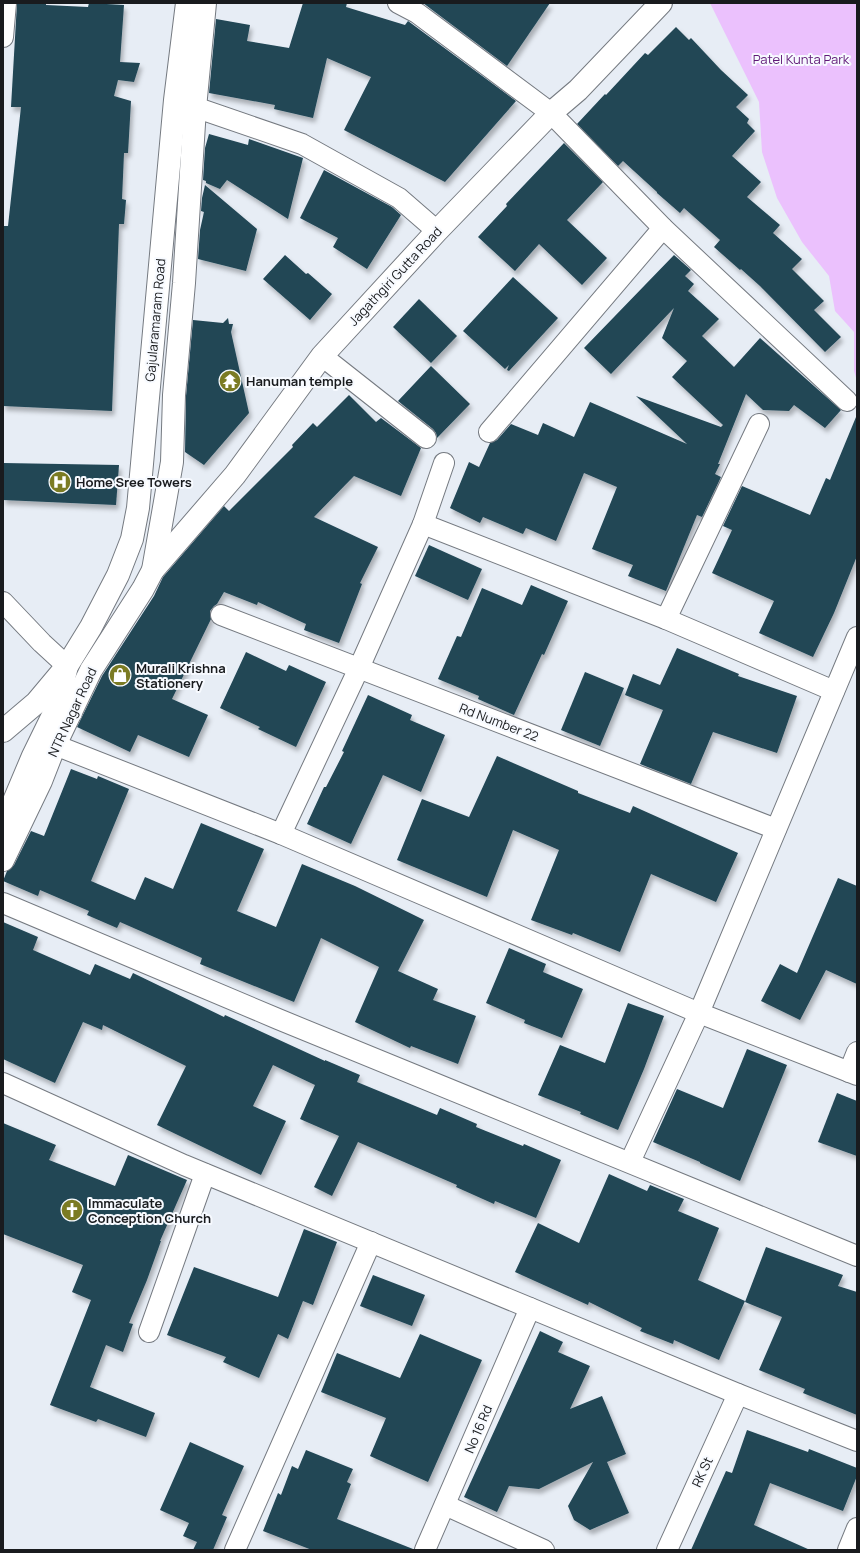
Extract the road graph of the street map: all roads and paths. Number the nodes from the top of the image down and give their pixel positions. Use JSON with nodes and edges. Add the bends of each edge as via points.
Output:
{"nodes":[{"id":1,"x":6,"y":3,"type":"edge"},
{"id":2,"x":186,"y":3,"type":"edge"},
{"id":3,"x":205,"y":3,"type":"edge"},
{"id":4,"x":398,"y":3,"type":"edge"},
{"id":5,"x":662,"y":3,"type":"edge"},
{"id":6,"x":3,"y":37,"type":"edge"},
{"id":7,"x":175,"y":100,"type":"junction"},
{"id":8,"x":195,"y":108,"type":"junction"},
{"id":9,"x":552,"y":113,"type":"junction"},
{"id":10,"x":663,"y":228,"type":"junction"},
{"id":11,"x":436,"y":231,"type":"junction"},
{"id":12,"x":322,"y":356,"type":"junction"},
{"id":13,"x":847,"y":402,"type":"dead end"},
{"id":14,"x":759,"y":424,"type":"dead end"},
{"id":15,"x":489,"y":432,"type":"dead end"},
{"id":16,"x":426,"y":438,"type":"dead end"},
{"id":17,"x":444,"y":463,"type":"dead end"},
{"id":18,"x":423,"y":524,"type":"junction"},
{"id":19,"x":153,"y":570,"type":"junction"},
{"id":20,"x":3,"y":602,"type":"edge"},
{"id":21,"x":221,"y":615,"type":"dead end"},
{"id":22,"x":666,"y":619,"type":"junction"},
{"id":23,"x":857,"y":637,"type":"edge"},
{"id":24,"x":67,"y":666,"type":"junction"},
{"id":25,"x":359,"y":668,"type":"junction"},
{"id":26,"x":834,"y":691,"type":"junction"},
{"id":27,"x":3,"y":731,"type":"edge"},
{"id":28,"x":55,"y":745,"type":"junction"},
{"id":29,"x":3,"y":827,"type":"edge"},
{"id":30,"x":776,"y":829,"type":"junction"},
{"id":31,"x":281,"y":834,"type":"junction"},
{"id":32,"x":3,"y":860,"type":"edge"},
{"id":33,"x":3,"y":904,"type":"edge"},
{"id":34,"x":699,"y":1013,"type":"junction"},
{"id":35,"x":857,"y":1052,"type":"edge"},
{"id":36,"x":853,"y":1073,"type":"edge"},
{"id":37,"x":3,"y":1083,"type":"edge"},
{"id":38,"x":630,"y":1162,"type":"junction"},
{"id":39,"x":205,"y":1174,"type":"junction"},
{"id":40,"x":371,"y":1242,"type":"junction"},
{"id":41,"x":857,"y":1256,"type":"edge"},
{"id":42,"x":530,"y":1308,"type":"junction"},
{"id":43,"x":149,"y":1332,"type":"dead end"},
{"id":44,"x":738,"y":1394,"type":"junction"},
{"id":45,"x":857,"y":1441,"type":"edge"},
{"id":46,"x":445,"y":1505,"type":"junction"},
{"id":47,"x":857,"y":1528,"type":"edge"},
{"id":48,"x":235,"y":1550,"type":"edge"},
{"id":49,"x":426,"y":1550,"type":"edge"},
{"id":50,"x":544,"y":1550,"type":"edge"},
{"id":51,"x":667,"y":1550,"type":"edge"},
{"id":52,"x":848,"y":1550,"type":"edge"}],
"edges":[{"from":1,"to":6,"type":"street"},
{"from":2,"to":7,"type":"main road","name":"Gajularamaram Road"},
{"from":3,"to":8,"type":"main road","name":"Gajularamaram Road"},
{"from":4,"to":9,"type":"street","via":[[417,13]]},
{"from":5,"to":9,"type":"main road","name":"Jagathgiri Gutta Road","via":[[578,90]]},
{"from":7,"to":8,"type":"street"},
{"from":7,"to":24,"type":"main road","name":"Gajularamaram Road","via":[[138,508],[132,539],[118,575]]},
{"from":8,"to":11,"type":"street","via":[[302,144],[399,198]]},
{"from":8,"to":19,"type":"main road","name":"Gajularamaram Road","via":[[174,395],[172,462]]},
{"from":9,"to":10,"type":"street"},
{"from":9,"to":11,"type":"main road","name":"Jagathgiri Gutta Road"},
{"from":10,"to":13,"type":"street"},
{"from":10,"to":15,"type":"street"},
{"from":11,"to":12,"type":"main road","name":"Jagathgiri Gutta Road"},
{"from":12,"to":16,"type":"street"},
{"from":12,"to":19,"type":"main road","name":"Jagathgiri Gutta Road","via":[[235,475]]},
{"from":14,"to":22,"type":"street"},
{"from":17,"to":18,"type":"street"},
{"from":18,"to":22,"type":"street"},
{"from":18,"to":25,"type":"street"},
{"from":19,"to":28,"type":"main road","name":"NTR Nagar Road","via":[[91,670]]},
{"from":20,"to":24,"type":"street"},
{"from":21,"to":25,"type":"street","name":"Rd Number 22"},
{"from":22,"to":26,"type":"street"},
{"from":23,"to":26,"type":"street"},
{"from":24,"to":27,"type":"main road","via":[[36,703]]},
{"from":24,"to":29,"type":"main road","name":"NTR Nagar Road","via":[[56,709]]},
{"from":25,"to":30,"type":"street","name":"Rd Number 22"},
{"from":25,"to":31,"type":"street"},
{"from":26,"to":30,"type":"street"},
{"from":28,"to":31,"type":"street"},
{"from":28,"to":32,"type":"main road","name":"NTR Nagar Road","via":[[41,781]]},
{"from":30,"to":34,"type":"street"},
{"from":31,"to":34,"type":"street"},
{"from":33,"to":38,"type":"street"},
{"from":34,"to":36,"type":"street"},
{"from":34,"to":38,"type":"street"},
{"from":35,"to":36,"type":"street"},
{"from":37,"to":39,"type":"street"},
{"from":38,"to":41,"type":"street"},
{"from":39,"to":40,"type":"street"},
{"from":39,"to":43,"type":"street"},
{"from":40,"to":42,"type":"street"},
{"from":40,"to":48,"type":"street"},
{"from":42,"to":44,"type":"street"},
{"from":42,"to":46,"type":"street","name":"No 16 Rd"},
{"from":44,"to":45,"type":"street"},
{"from":44,"to":51,"type":"street","name":"RK St"},
{"from":46,"to":49,"type":"street","name":"No 16 Rd"},
{"from":46,"to":50,"type":"street"},
{"from":47,"to":52,"type":"street"}]}
